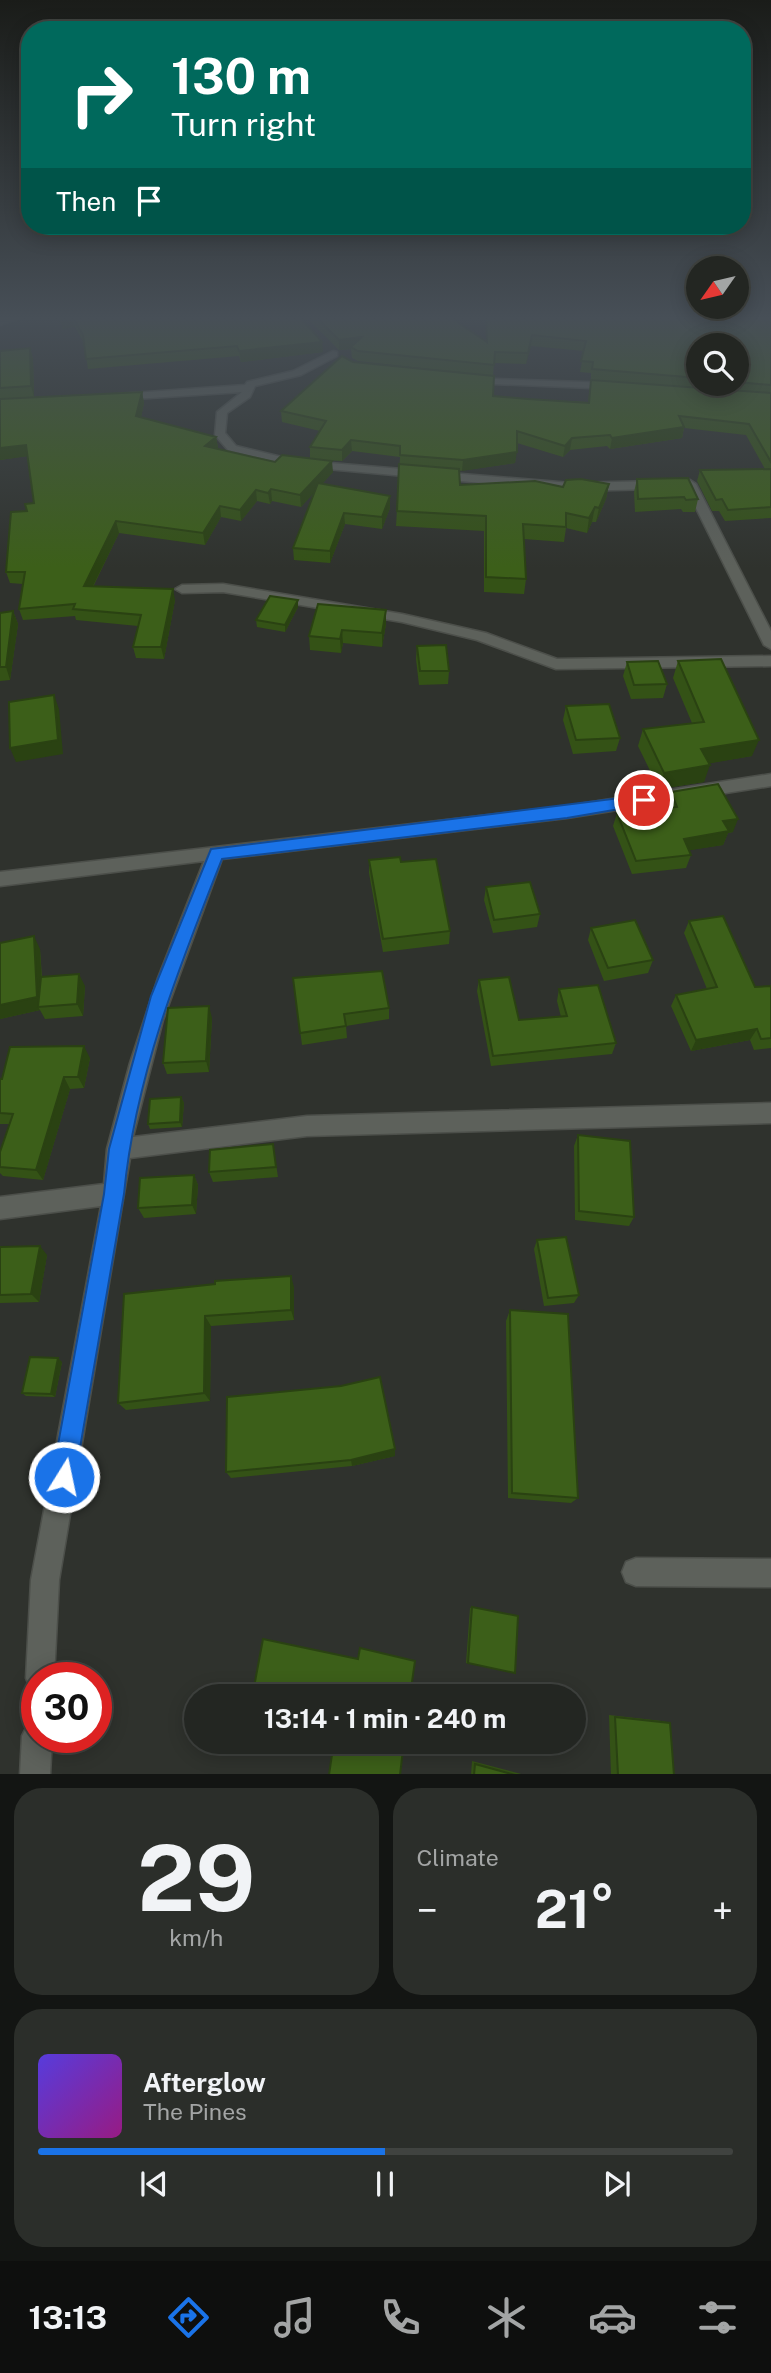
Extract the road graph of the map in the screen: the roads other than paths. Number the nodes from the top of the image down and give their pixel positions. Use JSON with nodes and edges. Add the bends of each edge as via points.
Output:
{"nodes":[{"id":1,"x":237,"y":402,"type":"edge"},
{"id":2,"x":182,"y":589,"type":"dead end"},
{"id":3,"x":771,"y":645,"type":"edge"},
{"id":4,"x":771,"y":662,"type":"edge"},
{"id":5,"x":771,"y":780,"type":"edge"},
{"id":6,"x":216,"y":853,"type":"junction"},
{"id":7,"x":0,"y":879,"type":"edge"},
{"id":8,"x":771,"y":1113,"type":"edge"},
{"id":9,"x":118,"y":1149,"type":"junction"},
{"id":10,"x":114,"y":1194,"type":"junction"},
{"id":11,"x":0,"y":1208,"type":"edge"},
{"id":12,"x":636,"y":1572,"type":"dead end"},
{"id":13,"x":771,"y":1573,"type":"edge"},
{"id":14,"x":41,"y":1662,"type":"edge"},
{"id":15,"x":36,"y":1753,"type":"edge"},
{"id":16,"x":35,"y":1774,"type":"edge"}],
"edges":[{"from":1,"to":3,"type":"street","via":[[222,412],[219,433],[232,448],[285,462],[572,487],[690,484]]},
{"from":2,"to":4,"type":"street","via":[[223,588],[402,618],[481,636],[556,664]]},
{"from":5,"to":6,"type":"street","via":[[567,812]]},
{"from":6,"to":7,"type":"street"},
{"from":6,"to":9,"type":"street","via":[[159,996]]},
{"from":8,"to":9,"type":"street","via":[[307,1126]]},
{"from":9,"to":10,"type":"street"},
{"from":10,"to":11,"type":"street"},
{"from":10,"to":14,"type":"street","via":[[45,1580]]},
{"from":12,"to":13,"type":"street"},
{"from":15,"to":16,"type":"street"}]}
